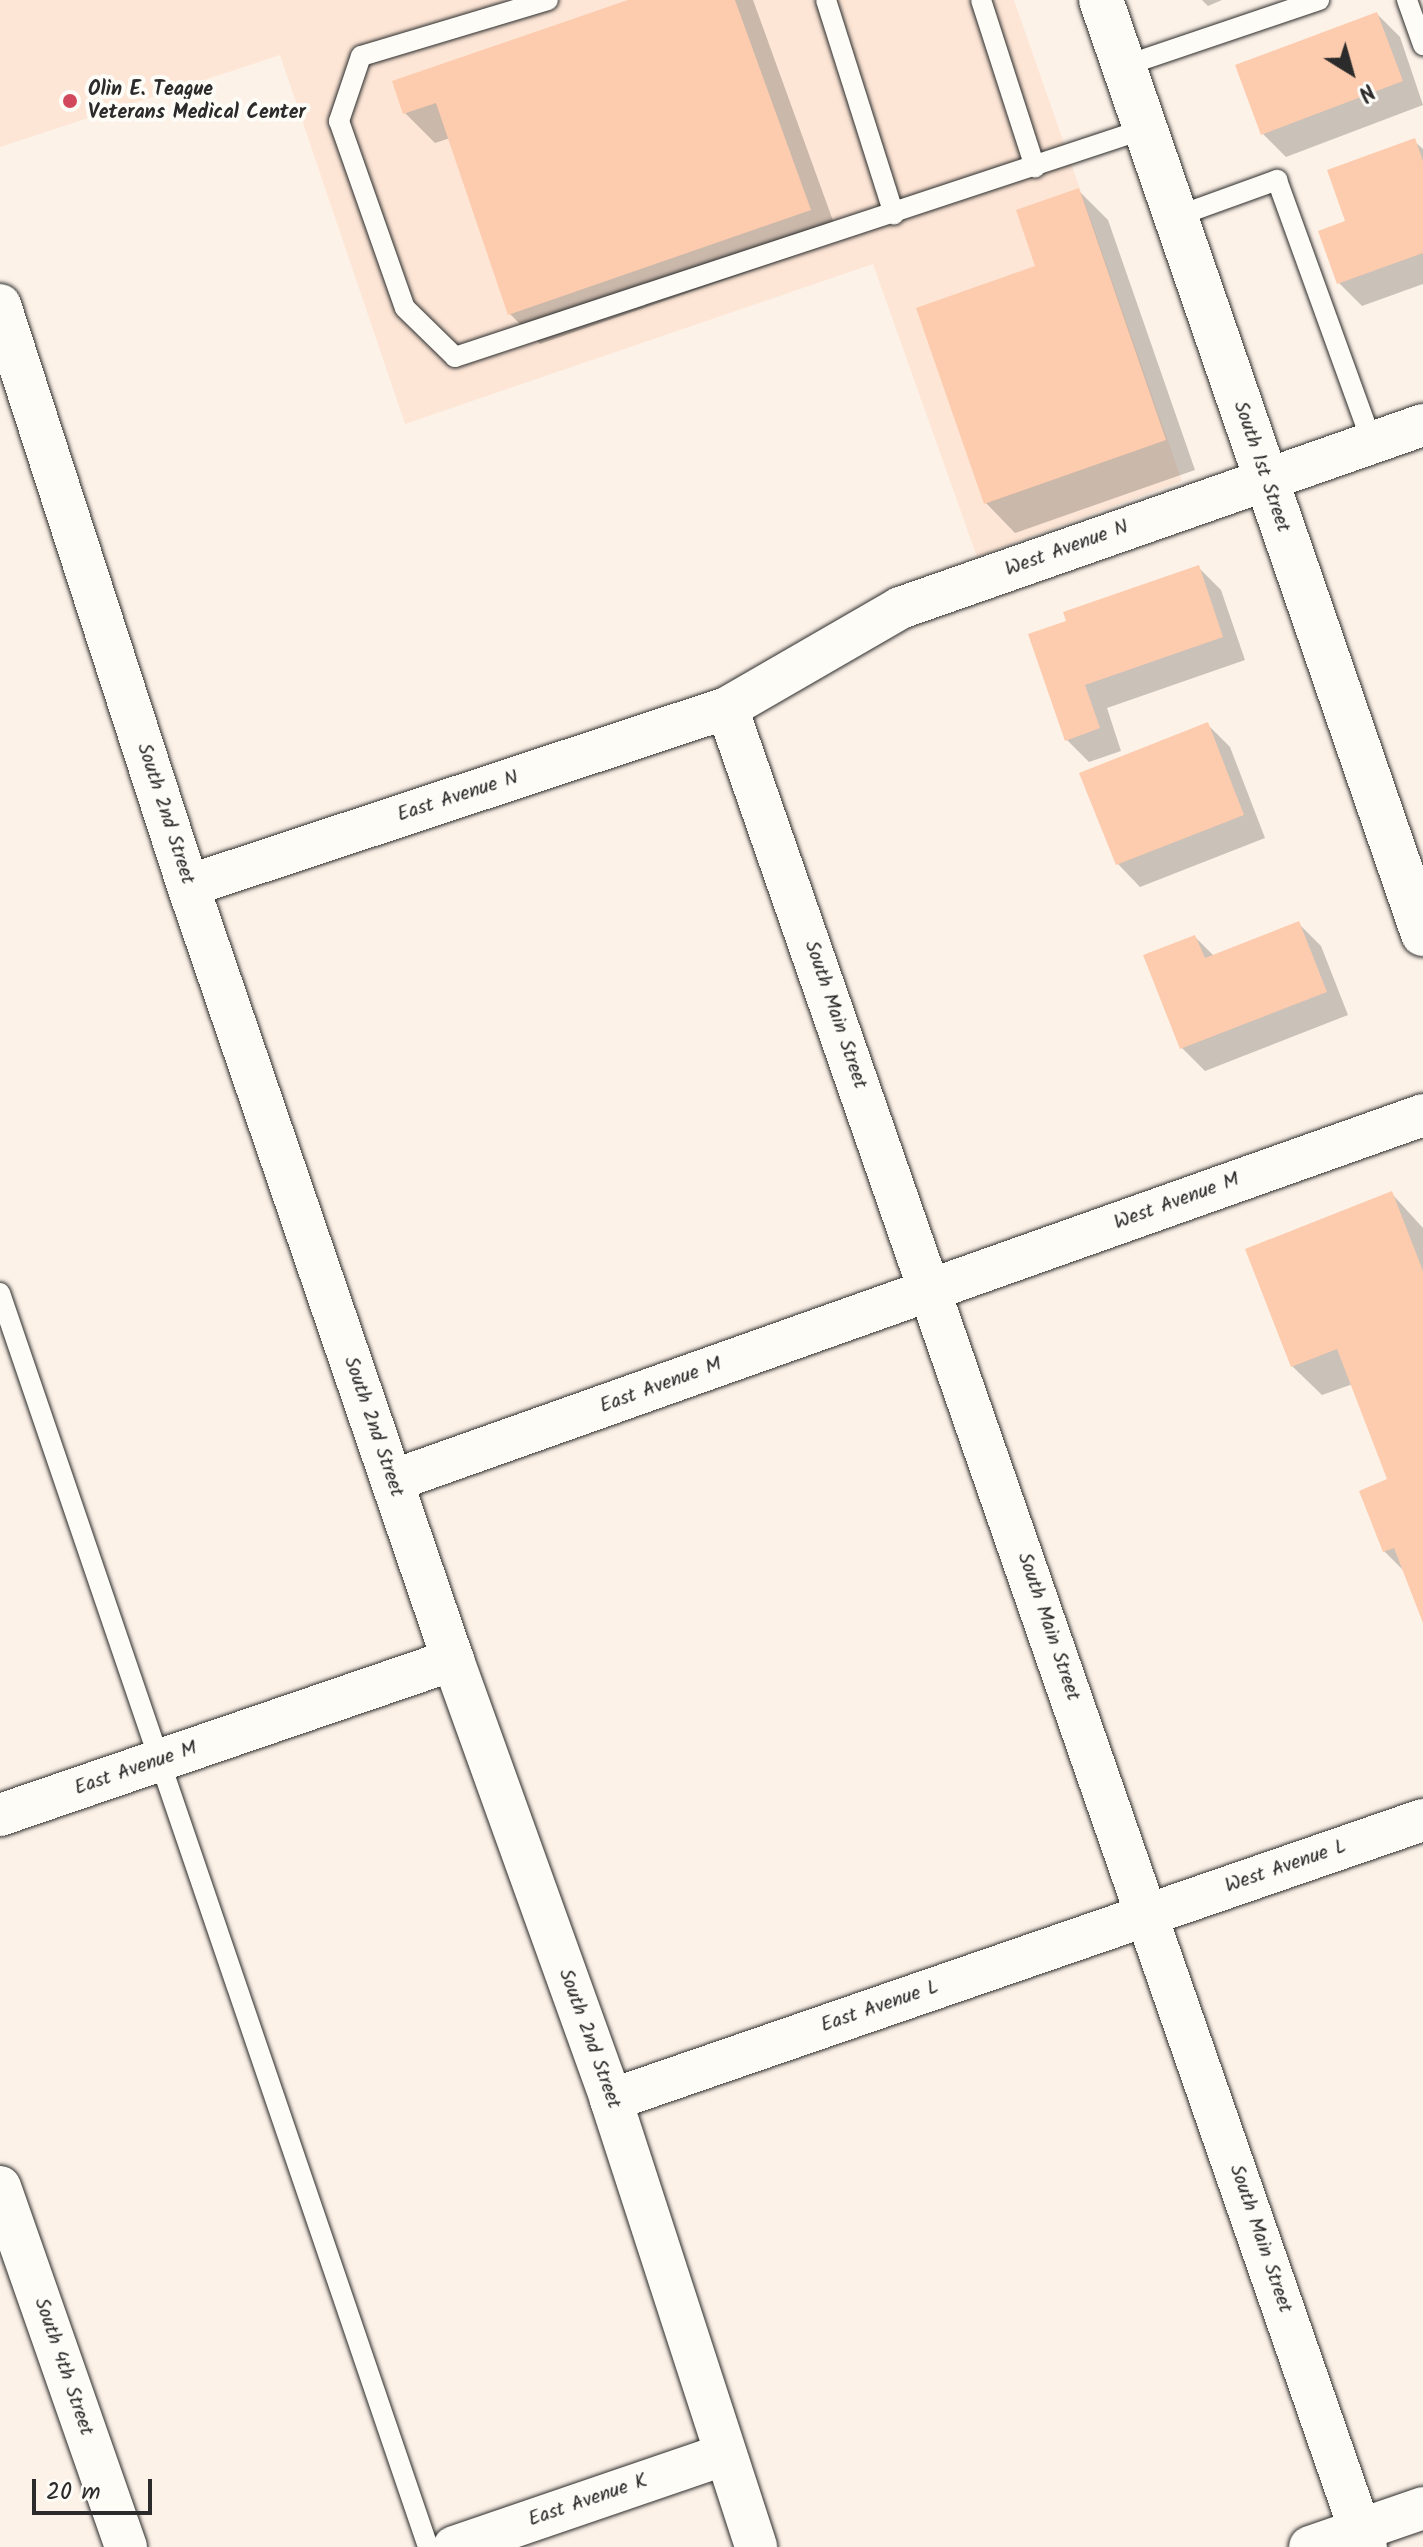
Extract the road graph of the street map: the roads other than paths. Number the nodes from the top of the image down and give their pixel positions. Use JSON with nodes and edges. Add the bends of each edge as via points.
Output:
{"nodes":[{"id":1,"x":548,"y":0,"type":"edge"},
{"id":2,"x":826,"y":0,"type":"edge"},
{"id":3,"x":981,"y":0,"type":"edge"},
{"id":4,"x":1101,"y":0,"type":"edge"},
{"id":5,"x":1319,"y":0,"type":"edge"},
{"id":6,"x":1407,"y":0,"type":"edge"},
{"id":7,"x":1423,"y":45,"type":"edge"},
{"id":8,"x":1124,"y":66,"type":"junction"},
{"id":9,"x":1145,"y":129,"type":"junction"},
{"id":10,"x":1035,"y":167,"type":"junction"},
{"id":11,"x":894,"y":215,"type":"junction"},
{"id":12,"x":1175,"y":217,"type":"junction"},
{"id":13,"x":0,"y":305,"type":"edge"},
{"id":14,"x":1423,"y":425,"type":"edge"},
{"id":15,"x":1372,"y":442,"type":"junction"},
{"id":16,"x":1265,"y":478,"type":"junction"},
{"id":17,"x":727,"y":708,"type":"junction"},
{"id":18,"x":188,"y":886,"type":"junction"},
{"id":19,"x":1423,"y":934,"type":"edge"},
{"id":20,"x":1423,"y":1115,"type":"edge"},
{"id":21,"x":931,"y":1290,"type":"junction"},
{"id":22,"x":0,"y":1293,"type":"edge"},
{"id":23,"x":392,"y":1481,"type":"junction"},
{"id":24,"x":453,"y":1660,"type":"junction"},
{"id":25,"x":159,"y":1760,"type":"junction"},
{"id":26,"x":0,"y":1815,"type":"edge"},
{"id":27,"x":1422,"y":1824,"type":"edge"},
{"id":28,"x":1148,"y":1914,"type":"junction"},
{"id":29,"x":611,"y":2100,"type":"junction"},
{"id":30,"x":0,"y":2187,"type":"edge"},
{"id":31,"x":722,"y":2455,"type":"junction"},
{"id":32,"x":1423,"y":2508,"type":"edge"},
{"id":33,"x":1363,"y":2538,"type":"edge"},
{"id":34,"x":126,"y":2547,"type":"edge"},
{"id":35,"x":428,"y":2547,"type":"edge"},
{"id":36,"x":454,"y":2547,"type":"edge"},
{"id":37,"x":756,"y":2547,"type":"edge"},
{"id":38,"x":1310,"y":2547,"type":"edge"}],
"edges":[{"from":1,"to":11,"type":"lane","via":[[361,56],[339,121],[405,308],[455,357]]},
{"from":2,"to":11,"type":"lane"},
{"from":3,"to":10,"type":"lane"},
{"from":4,"to":8,"type":"main road","name":"South 1st Street"},
{"from":5,"to":8,"type":"lane"},
{"from":6,"to":7,"type":"lane"},
{"from":8,"to":9,"type":"main road","name":"South 1st Street"},
{"from":9,"to":10,"type":"lane"},
{"from":9,"to":12,"type":"main road","name":"South 1st Street"},
{"from":10,"to":11,"type":"lane"},
{"from":12,"to":15,"type":"lane","via":[[1277,180]]},
{"from":12,"to":16,"type":"main road","name":"South 1st Street"},
{"from":13,"to":18,"type":"street","name":"South 2nd Street"},
{"from":14,"to":15,"type":"street","name":"West Avenue N"},
{"from":15,"to":16,"type":"street","name":"West Avenue N"},
{"from":16,"to":17,"type":"street","name":"West Avenue N","via":[[900,608]]},
{"from":16,"to":19,"type":"main road","name":"South 1st Street"},
{"from":17,"to":18,"type":"street","name":"East Avenue N"},
{"from":17,"to":21,"type":"street","name":"South Main Street"},
{"from":18,"to":23,"type":"street","name":"South 2nd Street"},
{"from":20,"to":21,"type":"street","name":"West Avenue M"},
{"from":21,"to":23,"type":"street","name":"East Avenue M"},
{"from":21,"to":28,"type":"street","name":"South Main Street"},
{"from":22,"to":25,"type":"lane"},
{"from":23,"to":24,"type":"street","name":"South 2nd Street"},
{"from":24,"to":25,"type":"street","name":"East Avenue M"},
{"from":24,"to":29,"type":"street","name":"South 2nd Street"},
{"from":25,"to":26,"type":"street","name":"East Avenue M"},
{"from":25,"to":35,"type":"lane"},
{"from":27,"to":28,"type":"street","name":"West Avenue L"},
{"from":28,"to":29,"type":"street","name":"East Avenue L"},
{"from":28,"to":33,"type":"street","name":"South Main Street"},
{"from":29,"to":31,"type":"street","name":"South 2nd Street"},
{"from":30,"to":34,"type":"street","name":"South 4th Street"},
{"from":31,"to":36,"type":"street","name":"East Avenue K"},
{"from":31,"to":37,"type":"street","name":"South 2nd Street"},
{"from":32,"to":33,"type":"street"},
{"from":33,"to":38,"type":"street"}]}
